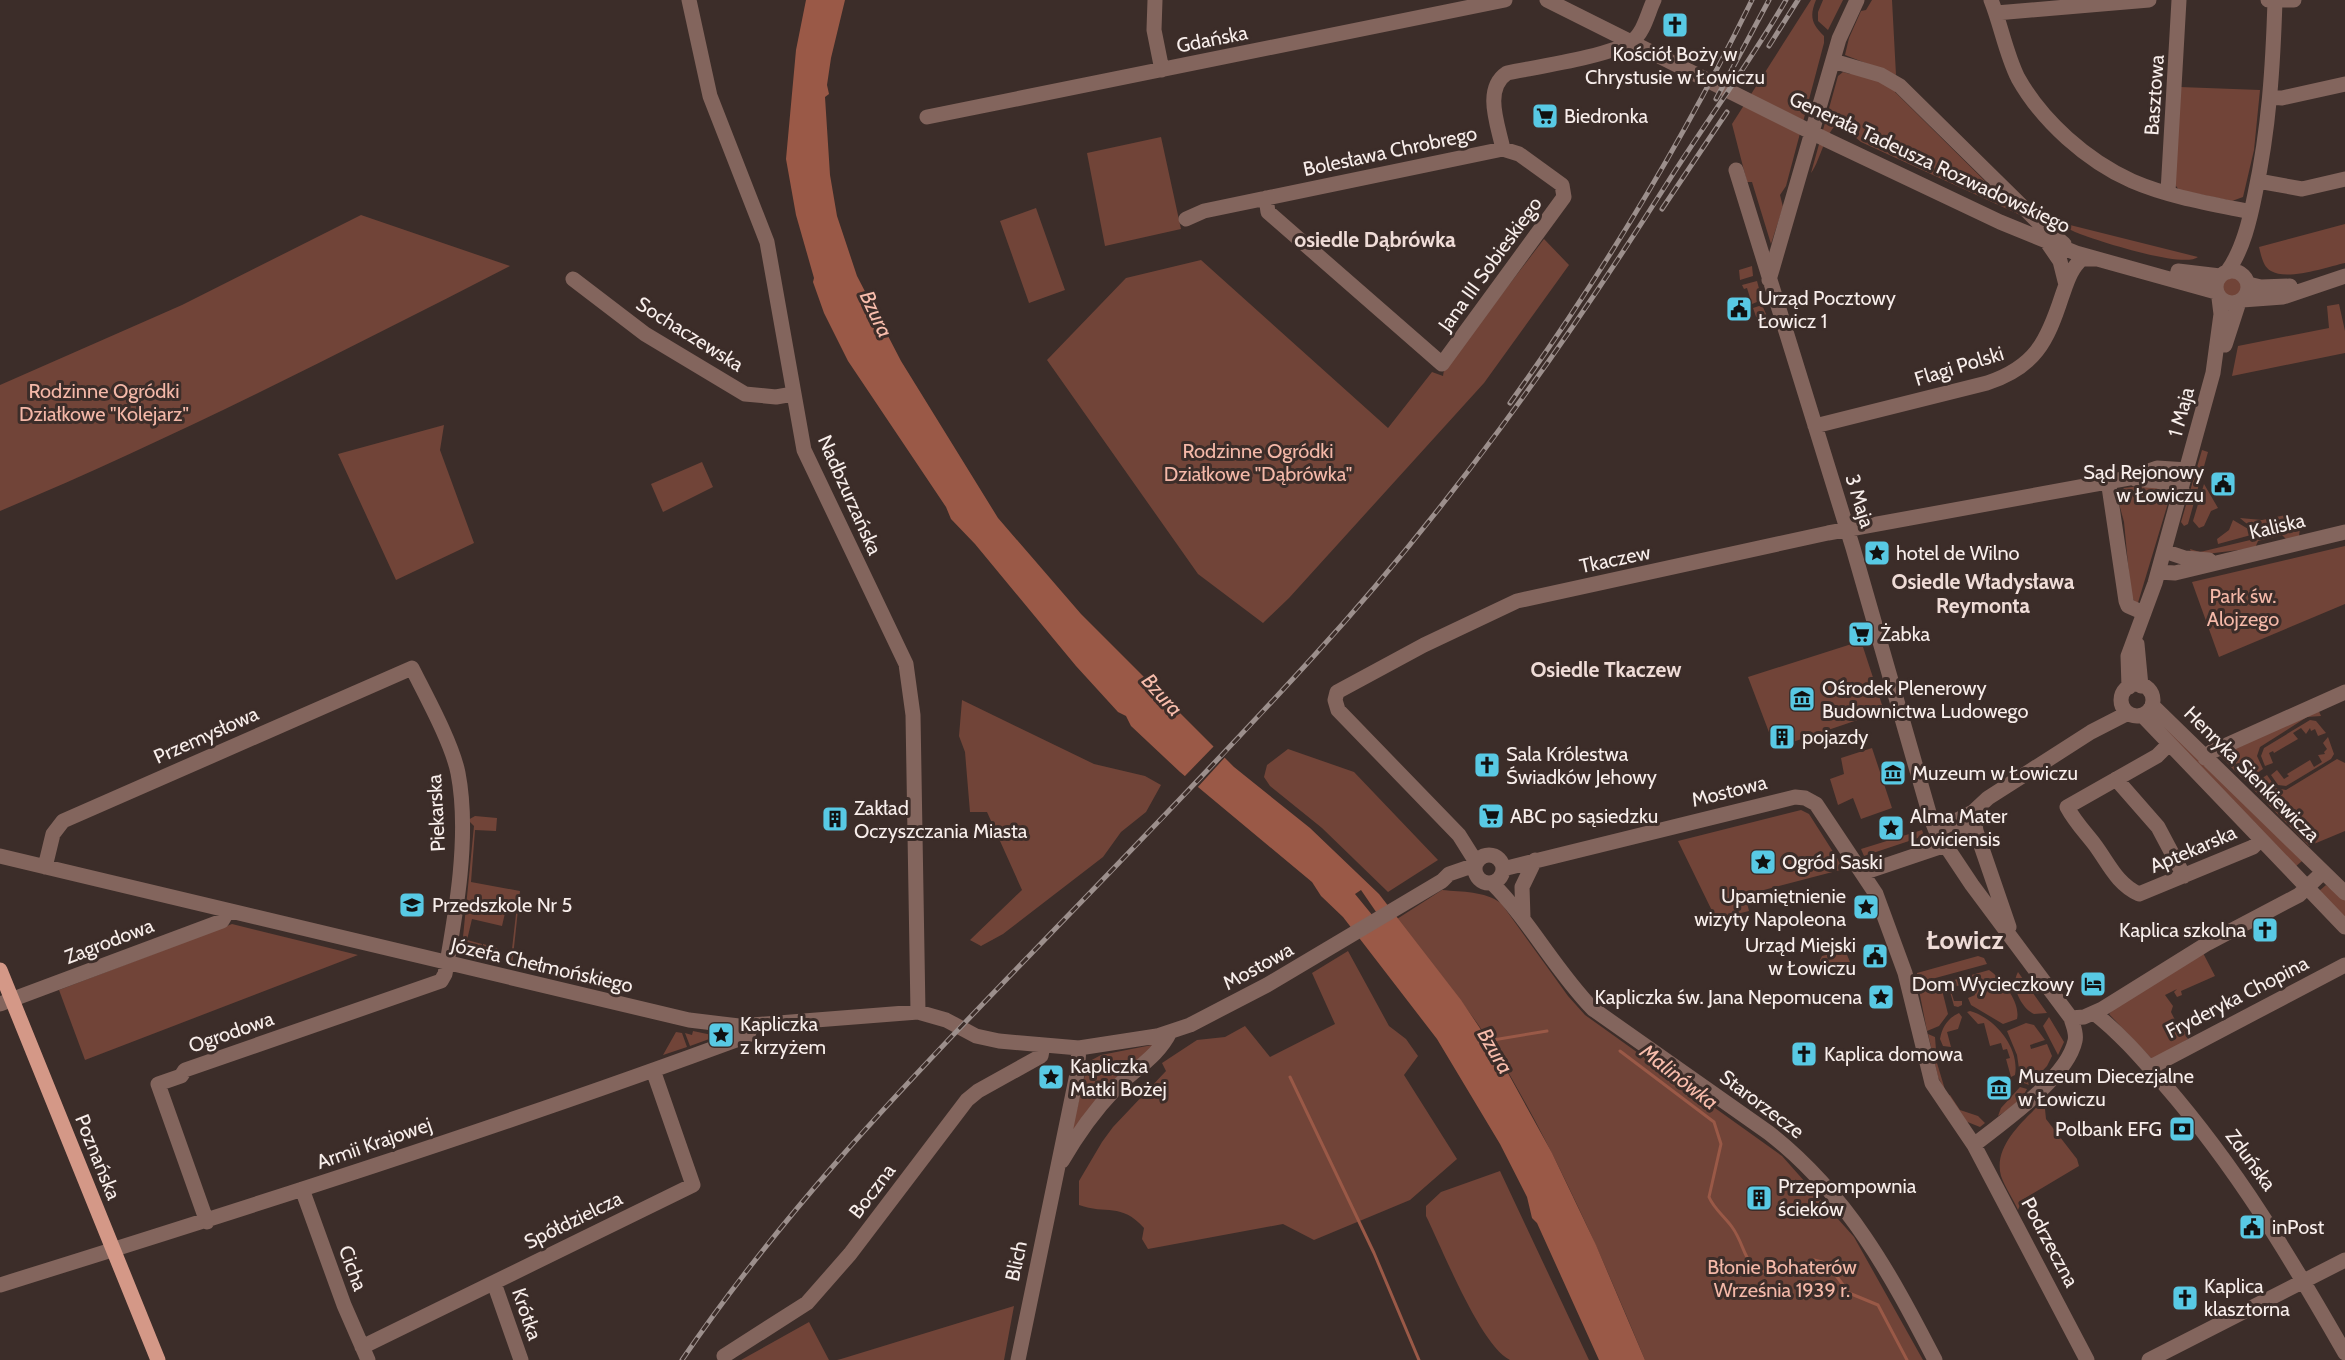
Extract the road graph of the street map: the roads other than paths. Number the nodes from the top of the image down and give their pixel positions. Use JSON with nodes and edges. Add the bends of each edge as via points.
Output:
{"nodes":[{"id":1,"x":689,"y":0,"type":"edge"},
{"id":2,"x":1155,"y":0,"type":"edge"},
{"id":3,"x":1505,"y":0,"type":"edge"},
{"id":4,"x":1547,"y":0,"type":"edge"},
{"id":5,"x":1654,"y":0,"type":"edge"},
{"id":6,"x":1857,"y":0,"type":"edge"},
{"id":7,"x":2149,"y":0,"type":"edge"},
{"id":8,"x":2179,"y":0,"type":"edge"},
{"id":9,"x":2272,"y":0,"type":"edge"},
{"id":10,"x":2294,"y":0,"type":"edge"},
{"id":11,"x":1994,"y":6,"type":"edge"},
{"id":12,"x":1833,"y":61,"type":"junction"},
{"id":13,"x":1162,"y":70,"type":"junction"},
{"id":14,"x":2345,"y":84,"type":"edge"},
{"id":15,"x":2271,"y":97,"type":"junction"},
{"id":16,"x":927,"y":117,"type":"dead end"},
{"id":17,"x":1503,"y":149,"type":"junction"},
{"id":18,"x":1736,"y":170,"type":"dead end"},
{"id":19,"x":2345,"y":179,"type":"edge"},
{"id":20,"x":2258,"y":181,"type":"junction"},
{"id":21,"x":2168,"y":192,"type":"junction"},
{"id":22,"x":1266,"y":198,"type":"junction"},
{"id":23,"x":2250,"y":218,"type":"junction"},
{"id":24,"x":1186,"y":219,"type":"dead end"},
{"id":25,"x":2047,"y":242,"type":"junction"},
{"id":26,"x":2076,"y":253,"type":"junction"},
{"id":27,"x":2095,"y":259,"type":"junction"},
{"id":28,"x":2138,"y":270,"type":"junction"},
{"id":29,"x":2224,"y":274,"type":"junction"},
{"id":30,"x":2345,"y":276,"type":"edge"},
{"id":31,"x":573,"y":279,"type":"dead end"},
{"id":32,"x":1769,"y":280,"type":"junction"},
{"id":33,"x":2246,"y":280,"type":"junction"},
{"id":34,"x":2323,"y":282,"type":"junction"},
{"id":35,"x":2066,"y":285,"type":"junction"},
{"id":36,"x":2218,"y":295,"type":"junction"},
{"id":37,"x":2240,"y":301,"type":"junction"},
{"id":38,"x":2215,"y":365,"type":"junction"},
{"id":39,"x":793,"y":394,"type":"junction"},
{"id":40,"x":1815,"y":426,"type":"junction"},
{"id":41,"x":2188,"y":470,"type":"junction"},
{"id":42,"x":2129,"y":478,"type":"junction"},
{"id":43,"x":2108,"y":480,"type":"junction"},
{"id":44,"x":2182,"y":490,"type":"junction"},
{"id":45,"x":1847,"y":530,"type":"junction"},
{"id":46,"x":2345,"y":532,"type":"edge"},
{"id":47,"x":2164,"y":552,"type":"junction"},
{"id":48,"x":2217,"y":561,"type":"junction"},
{"id":49,"x":2158,"y":572,"type":"junction"},
{"id":50,"x":2144,"y":613,"type":"junction"},
{"id":51,"x":412,"y":668,"type":"joint"},
{"id":52,"x":2135,"y":686,"type":"junction"},
{"id":53,"x":2345,"y":692,"type":"edge"},
{"id":54,"x":2136,"y":709,"type":"junction"},
{"id":55,"x":2169,"y":744,"type":"junction"},
{"id":56,"x":2205,"y":758,"type":"junction"},
{"id":57,"x":2116,"y":779,"type":"junction"},
{"id":58,"x":1973,"y":812,"type":"junction"},
{"id":59,"x":1940,"y":837,"type":"junction"},
{"id":60,"x":2260,"y":840,"type":"junction"},
{"id":61,"x":0,"y":856,"type":"edge"},
{"id":62,"x":1534,"y":860,"type":"junction"},
{"id":63,"x":1478,"y":865,"type":"junction"},
{"id":64,"x":45,"y":867,"type":"junction"},
{"id":65,"x":1499,"y":872,"type":"junction"},
{"id":66,"x":1863,"y":873,"type":"junction"},
{"id":67,"x":2322,"y":873,"type":"junction"},
{"id":68,"x":2184,"y":876,"type":"junction"},
{"id":69,"x":2306,"y":888,"type":"junction"},
{"id":70,"x":2345,"y":893,"type":"edge"},
{"id":71,"x":228,"y":911,"type":"junction"},
{"id":72,"x":1523,"y":918,"type":"junction"},
{"id":73,"x":2345,"y":927,"type":"edge"},
{"id":74,"x":2022,"y":954,"type":"junction"},
{"id":75,"x":447,"y":964,"type":"junction"},
{"id":76,"x":2345,"y":965,"type":"edge"},
{"id":77,"x":0,"y":970,"type":"edge"},
{"id":78,"x":6,"y":1002,"type":"edge"},
{"id":79,"x":918,"y":1012,"type":"junction"},
{"id":80,"x":2094,"y":1012,"type":"junction"},
{"id":81,"x":2071,"y":1018,"type":"junction"},
{"id":82,"x":752,"y":1026,"type":"junction"},
{"id":83,"x":1170,"y":1032,"type":"junction"},
{"id":84,"x":1043,"y":1045,"type":"junction"},
{"id":85,"x":1079,"y":1047,"type":"junction"},
{"id":86,"x":2150,"y":1068,"type":"junction"},
{"id":87,"x":652,"y":1070,"type":"junction"},
{"id":88,"x":1068,"y":1141,"type":"junction"},
{"id":89,"x":1974,"y":1144,"type":"junction"},
{"id":90,"x":302,"y":1189,"type":"junction"},
{"id":91,"x":207,"y":1222,"type":"junction"},
{"id":92,"x":113,"y":1251,"type":"junction"},
{"id":93,"x":2345,"y":1260,"type":"edge"},
{"id":94,"x":2304,"y":1282,"type":"junction"},
{"id":95,"x":494,"y":1283,"type":"junction"},
{"id":96,"x":0,"y":1285,"type":"edge"},
{"id":97,"x":365,"y":1353,"type":"edge"},
{"id":98,"x":2345,"y":1353,"type":"edge"},
{"id":99,"x":724,"y":1356,"type":"dead end"},
{"id":100,"x":158,"y":1360,"type":"edge"},
{"id":101,"x":521,"y":1360,"type":"edge"},
{"id":102,"x":1018,"y":1360,"type":"edge"},
{"id":103,"x":1935,"y":1360,"type":"edge"},
{"id":104,"x":2087,"y":1360,"type":"edge"},
{"id":105,"x":2149,"y":1360,"type":"edge"}],
"edges":[{"from":1,"to":39,"type":"street","name":"Nadbzurzańska","via":[[710,96],[767,242]]},
{"from":2,"to":13,"type":"street"},
{"from":3,"to":13,"type":"street","name":"Gdańska"},
{"from":4,"to":25,"type":"street","name":"Generała Tadeusza Rozwadowskiego","via":[[1827,140]]},
{"from":5,"to":17,"type":"street","name":"Bolesława Chrobrego","via":[[1632,41],[1598,53],[1507,73],[1499,79],[1494,99]]},
{"from":6,"to":12,"type":"street"},
{"from":7,"to":11,"type":"street"},
{"from":8,"to":21,"type":"street","name":"Basztowa"},
{"from":9,"to":10,"type":"street"},
{"from":9,"to":15,"type":"street"},
{"from":11,"to":21,"type":"street","via":[[2019,79],[2053,124],[2130,180]]},
{"from":12,"to":26,"type":"street","via":[[1881,75],[1900,86],[2037,222]]},
{"from":12,"to":32,"type":"street"},
{"from":13,"to":16,"type":"street","name":"Gdańska"},
{"from":14,"to":15,"type":"street"},
{"from":15,"to":20,"type":"street"},
{"from":17,"to":22,"type":"street","name":"Bolesława Chrobrego"},
{"from":17,"to":22,"type":"street","name":"Jana III Sobieskiego","via":[[1519,154],[1562,185],[1564,197],[1442,364],[1268,212]]},
{"from":18,"to":32,"type":"street","name":"3 Maja"},
{"from":19,"to":20,"type":"street","via":[[2302,189]]},
{"from":20,"to":23,"type":"street"},
{"from":21,"to":23,"type":"street"},
{"from":22,"to":24,"type":"street","name":"Bolesława Chrobrego","via":[[1204,211]]},
{"from":23,"to":29,"type":"street"},
{"from":23,"to":33,"type":"street"},
{"from":25,"to":26,"type":"street","name":"Generała Tadeusza Rozwadowskiego"},
{"from":25,"to":35,"type":"street","via":[[2060,261]]},
{"from":26,"to":27,"type":"street","name":"Generała Tadeusza Rozwadowskiego"},
{"from":27,"to":28,"type":"street","name":"Generała Tadeusza Rozwadowskiego"},
{"from":27,"to":35,"type":"street","name":"Flagi Polski","via":[[2077,263]]},
{"from":28,"to":29,"type":"street","name":"Generała Tadeusza Rozwadowskiego"},
{"from":28,"to":36,"type":"street","name":"Generała Tadeusza Rozwadowskiego"},
{"from":29,"to":33,"type":"street","via":[[2236,272]]},
{"from":29,"to":36,"type":"street","via":[[2216,285]]},
{"from":30,"to":34,"type":"street"},
{"from":31,"to":39,"type":"street","name":"Sochaczewska","via":[[645,334],[745,394]]},
{"from":32,"to":40,"type":"street","name":"3 Maja"},
{"from":33,"to":34,"type":"street","via":[[2282,287]]},
{"from":33,"to":37,"type":"street","via":[[2247,293]]},
{"from":34,"to":37,"type":"street","via":[[2283,297]]},
{"from":35,"to":40,"type":"street","name":"Flagi Polski","via":[[2042,345],[2012,374]]},
{"from":36,"to":37,"type":"street","via":[[2228,303]]},
{"from":36,"to":38,"type":"street","name":"1 Maja","via":[[2221,314]]},
{"from":37,"to":38,"type":"street","name":"1 Maja"},
{"from":38,"to":41,"type":"street","name":"1 Maja"},
{"from":39,"to":79,"type":"street","name":"Nadbzurzańska","via":[[808,461],[898,647],[910,680]]},
{"from":40,"to":45,"type":"street","name":"3 Maja"},
{"from":41,"to":42,"type":"street","via":[[2157,468]]},
{"from":41,"to":44,"type":"street","name":"1 Maja"},
{"from":42,"to":43,"type":"street","name":"Tkaczew"},
{"from":42,"to":44,"type":"street","via":[[2158,481]]},
{"from":43,"to":45,"type":"street","name":"Tkaczew"},
{"from":43,"to":50,"type":"street","via":[[2126,601],[2128,606]]},
{"from":44,"to":47,"type":"street","name":"1 Maja"},
{"from":45,"to":59,"type":"street","name":"3 Maja"},
{"from":45,"to":63,"type":"street","name":"Tkaczew","via":[[1517,601],[1337,692],[1338,710],[1459,835]]},
{"from":46,"to":48,"type":"street","name":"Kaliska"},
{"from":47,"to":48,"type":"street","name":"Kaliska"},
{"from":47,"to":49,"type":"street","name":"1 Maja"},
{"from":48,"to":49,"type":"street","name":"Kaliska","via":[[2175,573]]},
{"from":49,"to":50,"type":"street","name":"1 Maja"},
{"from":50,"to":52,"type":"street","name":"1 Maja","via":[[2137,632]]},
{"from":51,"to":64,"type":"street","name":"Przemysłowa","via":[[63,821],[53,834]]},
{"from":51,"to":75,"type":"street","name":"Piekarska","via":[[458,772],[460,852]]},
{"from":52,"to":54,"type":"street","via":[[2122,694]]},
{"from":52,"to":54,"type":"street","via":[[2150,692]]},
{"from":53,"to":56,"type":"street"},
{"from":54,"to":55,"type":"street","name":"Henryka Sienkiewicza"},
{"from":54,"to":56,"type":"street","name":"Henryka Sienkiewicza"},
{"from":54,"to":58,"type":"street","via":[[2091,732],[1988,798]]},
{"from":55,"to":57,"type":"street","via":[[2157,756]]},
{"from":55,"to":60,"type":"street","name":"Henryka Sienkiewicza"},
{"from":56,"to":67,"type":"street","name":"Henryka Sienkiewicza"},
{"from":57,"to":68,"type":"street","via":[[2158,827]]},
{"from":57,"to":68,"type":"street","name":"Aptekarska","via":[[2067,807],[2076,825],[2116,877],[2139,894]]},
{"from":58,"to":59,"type":"street","via":[[1960,837],[1952,843]]},
{"from":58,"to":74,"type":"street","via":[[2002,912]]},
{"from":59,"to":66,"type":"street"},
{"from":59,"to":74,"type":"street","name":"3 Maja"},
{"from":60,"to":68,"type":"street","name":"Aptekarska","via":[[2253,847]]},
{"from":60,"to":69,"type":"street","name":"Henryka Sienkiewicza"},
{"from":61,"to":64,"type":"street","name":"Józefa Chełmońskiego"},
{"from":62,"to":65,"type":"street","name":"Mostowa"},
{"from":62,"to":66,"type":"street","name":"Mostowa","via":[[1795,797],[1816,804]]},
{"from":62,"to":72,"type":"street","via":[[1522,887]]},
{"from":63,"to":65,"type":"street","via":[[1495,856]]},
{"from":63,"to":65,"type":"street","via":[[1483,882]]},
{"from":63,"to":83,"type":"street","name":"Mostowa","via":[[1449,874],[1320,956],[1224,1009]]},
{"from":64,"to":71,"type":"street","name":"Józefa Chełmońskiego"},
{"from":65,"to":72,"type":"street","name":"Starorzecze"},
{"from":66,"to":89,"type":"street","name":"Mostowa","via":[[1876,894],[1898,950],[1932,1083]]},
{"from":67,"to":69,"type":"street"},
{"from":67,"to":70,"type":"street","name":"Henryka Sienkiewicza"},
{"from":69,"to":73,"type":"street","name":"Henryka Sienkiewicza"},
{"from":69,"to":80,"type":"street","via":[[2300,895],[2193,952]]},
{"from":71,"to":75,"type":"street","name":"Józefa Chełmońskiego"},
{"from":71,"to":78,"type":"street","name":"Zagrodowa","via":[[222,921]]},
{"from":72,"to":103,"type":"street","name":"Starorzecze","via":[[1593,1009],[1769,1133],[1811,1171],[1868,1238]]},
{"from":74,"to":81,"type":"street"},
{"from":75,"to":82,"type":"street","name":"Józefa Chełmońskiego","via":[[688,1020],[726,1027]]},
{"from":75,"to":91,"type":"street","name":"Ogrodowa","via":[[441,981],[158,1084]]},
{"from":76,"to":86,"type":"street","name":"Fryderyka Chopina"},
{"from":77,"to":78,"type":"main road","name":"Poznańska"},
{"from":78,"to":92,"type":"main road","name":"Poznańska"},
{"from":79,"to":82,"type":"street","name":"Józefa Chełmońskiego"},
{"from":79,"to":84,"type":"street","name":"Józefa Chełmońskiego","via":[[946,1020],[975,1036]]},
{"from":80,"to":81,"type":"street"},
{"from":80,"to":86,"type":"street","name":"Zduńska"},
{"from":81,"to":89,"type":"street","via":[[2075,1042],[2058,1072]]},
{"from":82,"to":87,"type":"street","name":"Armii Krajowej","via":[[747,1036]]},
{"from":83,"to":85,"type":"street","name":"Mostowa"},
{"from":83,"to":88,"type":"street","name":"Blich","via":[[1155,1054],[1106,1098]]},
{"from":84,"to":85,"type":"street","name":"Józefa Chełmońskiego"},
{"from":84,"to":99,"type":"street","name":"Boczna","via":[[1041,1056],[978,1091],[961,1107],[850,1254],[807,1303]]},
{"from":85,"to":88,"type":"street","name":"Blich"},
{"from":86,"to":94,"type":"street","name":"Zduńska","via":[[2238,1176]]},
{"from":87,"to":90,"type":"street","name":"Armii Krajowej"},
{"from":87,"to":95,"type":"street","name":"Spółdzielcza","via":[[693,1185]]},
{"from":88,"to":102,"type":"street","name":"Blich","via":[[1056,1172]]},
{"from":89,"to":104,"type":"street","name":"Podrzeczna"},
{"from":90,"to":91,"type":"street","name":"Armii Krajowej"},
{"from":90,"to":97,"type":"street","name":"Cicha"},
{"from":91,"to":92,"type":"street","name":"Armii Krajowej"},
{"from":92,"to":96,"type":"street","name":"Armii Krajowej"},
{"from":92,"to":100,"type":"main road","name":"Poznańska"},
{"from":93,"to":94,"type":"street"},
{"from":94,"to":98,"type":"street","name":"Zduńska"},
{"from":94,"to":105,"type":"street"},
{"from":95,"to":97,"type":"street","name":"Spółdzielcza"},
{"from":95,"to":101,"type":"street","name":"Krótka"}]}
